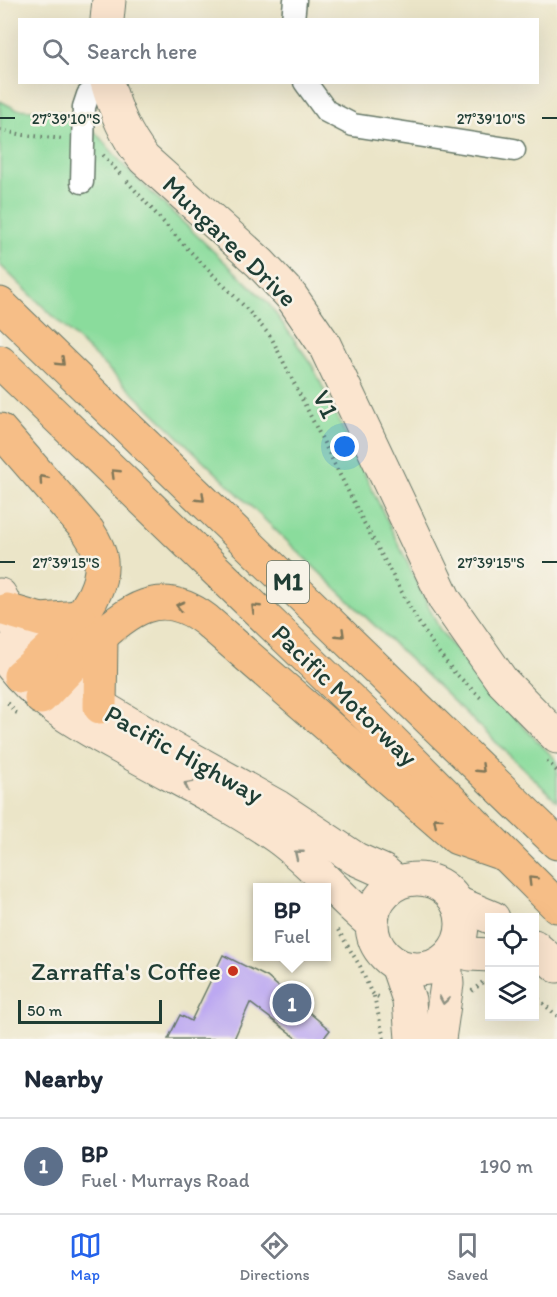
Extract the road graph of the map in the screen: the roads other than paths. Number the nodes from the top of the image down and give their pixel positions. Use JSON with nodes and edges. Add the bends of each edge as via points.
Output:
{"nodes":[{"id":1,"x":109,"y":0,"type":"edge"},
{"id":2,"x":295,"y":0,"type":"edge"},
{"id":3,"x":106,"y":18,"type":"edge"},
{"id":4,"x":293,"y":18,"type":"edge"},
{"id":5,"x":102,"y":84,"type":"edge"},
{"id":6,"x":106,"y":84,"type":"edge"},
{"id":7,"x":306,"y":84,"type":"edge"},
{"id":8,"x":514,"y":150,"type":"dead end"},
{"id":9,"x":82,"y":182,"type":"dead end"},
{"id":10,"x":0,"y":303,"type":"edge"},
{"id":11,"x":0,"y":362,"type":"edge"},
{"id":12,"x":0,"y":430,"type":"edge"},
{"id":13,"x":3,"y":602,"type":"edge"},
{"id":14,"x":90,"y":627,"type":"junction"},
{"id":15,"x":0,"y":651,"type":"edge"},
{"id":16,"x":40,"y":678,"type":"junction"},
{"id":17,"x":100,"y":707,"type":"junction"},
{"id":18,"x":549,"y":747,"type":"edge"},
{"id":19,"x":557,"y":843,"type":"edge"},
{"id":20,"x":507,"y":855,"type":"junction"},
{"id":21,"x":329,"y":883,"type":"edge"},
{"id":22,"x":397,"y":883,"type":"junction"},
{"id":23,"x":331,"y":885,"type":"edge"},
{"id":24,"x":457,"y":903,"type":"junction"},
{"id":25,"x":557,"y":906,"type":"edge"},
{"id":26,"x":485,"y":915,"type":"edge"},
{"id":27,"x":371,"y":923,"type":"junction"},
{"id":28,"x":539,"y":950,"type":"edge"},
{"id":29,"x":450,"y":955,"type":"junction"},
{"id":30,"x":485,"y":955,"type":"edge"},
{"id":31,"x":397,"y":965,"type":"junction"},
{"id":32,"x":557,"y":966,"type":"edge"},
{"id":33,"x":539,"y":976,"type":"edge"},
{"id":34,"x":557,"y":992,"type":"edge"},
{"id":35,"x":412,"y":1039,"type":"edge"},
{"id":36,"x":439,"y":1039,"type":"edge"}],
"edges":[{"from":1,"to":3,"type":"street"},
{"from":2,"to":4,"type":"street"},
{"from":5,"to":9,"type":"street","via":[[88,95],[84,107]]},
{"from":6,"to":18,"type":"street","name":"Mungaree Drive","via":[[128,138],[144,159],[260,263],[291,296],[324,344],[445,600]]},
{"from":7,"to":8,"type":"street","via":[[326,111],[353,125]]},
{"from":10,"to":19,"type":"highway","name":"Pacific Motorway","number":"M1","one_way":true},
{"from":20,"to":11,"type":"highway","name":"Pacific Motorway","number":"M1","one_way":true},
{"from":14,"to":12,"type":"highway","one_way":true,"via":[[92,599],[100,581],[97,547],[88,531]]},
{"from":13,"to":14,"type":"highway","via":[[41,620]]},
{"from":13,"to":16,"type":"street","name":"Pacific Highway"},
{"from":14,"to":16,"type":"highway"},
{"from":14,"to":17,"type":"highway"},
{"from":20,"to":14,"type":"highway","one_way":true,"via":[[457,838],[190,609],[165,603],[139,608]]},
{"from":15,"to":16,"type":"street","name":"Pacific Highway"},
{"from":16,"to":17,"type":"street","name":"Pacific Highway"},
{"from":21,"to":16,"type":"street","name":"Pacific Highway","one_way":true,"via":[[277,837],[239,813],[66,717]]},
{"from":17,"to":22,"type":"street","name":"Pacific Highway","via":[[278,807]]},
{"from":25,"to":20,"type":"highway","name":"Pacific Motorway","number":"M1","one_way":true},
{"from":22,"to":24,"type":"street","via":[[410,879],[431,882]]},
{"from":22,"to":27,"type":"street","via":[[378,900]]},
{"from":27,"to":23,"type":"street","name":"Pacific Highway","one_way":true},
{"from":24,"to":26,"type":"street"},
{"from":24,"to":29,"type":"street","via":[[462,926]]},
{"from":27,"to":31,"type":"street","via":[[378,948]]},
{"from":28,"to":32,"type":"street"},
{"from":29,"to":30,"type":"street"},
{"from":29,"to":31,"type":"street","via":[[422,970]]},
{"from":29,"to":36,"type":"street","one_way":true},
{"from":31,"to":35,"type":"street","via":[[409,1000]]},
{"from":33,"to":34,"type":"street"}]}
